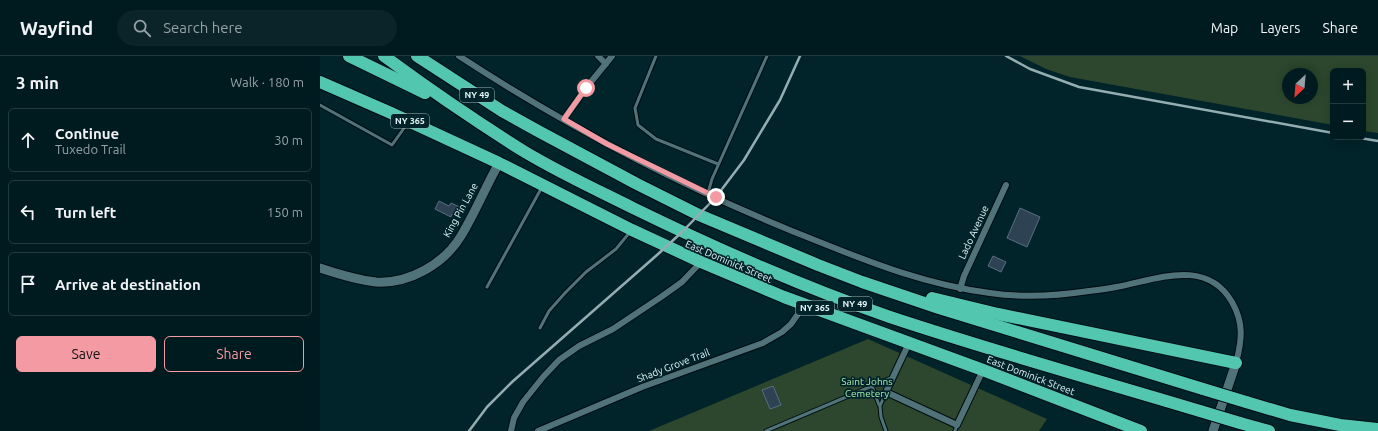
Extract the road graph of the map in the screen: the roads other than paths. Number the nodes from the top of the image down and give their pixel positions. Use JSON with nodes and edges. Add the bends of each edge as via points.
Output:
{"nodes":[{"id":1,"x":349,"y":56,"type":"edge"},
{"id":2,"x":384,"y":56,"type":"edge"},
{"id":3,"x":417,"y":56,"type":"edge"},
{"id":4,"x":459,"y":56,"type":"edge"},
{"id":5,"x":598,"y":56,"type":"edge"},
{"id":6,"x":612,"y":56,"type":"edge"},
{"id":7,"x":656,"y":56,"type":"edge"},
{"id":8,"x":767,"y":56,"type":"edge"},
{"id":9,"x":606,"y":64,"type":"junction"},
{"id":10,"x":320,"y":83,"type":"edge"},
{"id":11,"x":320,"y":105,"type":"edge"},
{"id":12,"x":459,"y":109,"type":"junction"},
{"id":13,"x":564,"y":119,"type":"junction"},
{"id":14,"x":410,"y":121,"type":"junction"},
{"id":15,"x":498,"y":163,"type":"junction"},
{"id":16,"x":718,"y":164,"type":"junction"},
{"id":17,"x":543,"y":185,"type":"junction"},
{"id":18,"x":1006,"y":185,"type":"dead end"},
{"id":19,"x":708,"y":193,"type":"junction"},
{"id":20,"x":632,"y":230,"type":"junction"},
{"id":21,"x":701,"y":262,"type":"junction"},
{"id":22,"x":320,"y":268,"type":"edge"},
{"id":23,"x":862,"y":282,"type":"junction"},
{"id":24,"x":488,"y":287,"type":"dead end"},
{"id":25,"x":960,"y":289,"type":"junction"},
{"id":26,"x":805,"y":304,"type":"junction"},
{"id":27,"x":540,"y":328,"type":"dead end"},
{"id":28,"x":909,"y":343,"type":"junction"},
{"id":29,"x":1236,"y":363,"type":"junction"},
{"id":30,"x":983,"y":370,"type":"junction"},
{"id":31,"x":892,"y":378,"type":"junction"},
{"id":32,"x":872,"y":386,"type":"junction"},
{"id":33,"x":886,"y":392,"type":"junction"},
{"id":34,"x":880,"y":406,"type":"junction"},
{"id":35,"x":778,"y":426,"type":"junction"},
{"id":36,"x":956,"y":428,"type":"edge"},
{"id":37,"x":1378,"y":429,"type":"edge"},
{"id":38,"x":511,"y":431,"type":"edge"},
{"id":39,"x":538,"y":431,"type":"edge"},
{"id":40,"x":766,"y":431,"type":"edge"},
{"id":41,"x":780,"y":431,"type":"edge"},
{"id":42,"x":886,"y":431,"type":"edge"},
{"id":43,"x":1141,"y":431,"type":"edge"},
{"id":44,"x":1213,"y":431,"type":"edge"},
{"id":45,"x":1269,"y":431,"type":"edge"}],
"edges":[{"from":1,"to":12,"type":"highway"},
{"from":2,"to":12,"type":"highway","number":"NY 49"},
{"from":3,"to":23,"type":"highway","number":"NY 49","via":[[538,131],[637,184],[699,215]]},
{"from":4,"to":13,"type":"street"},
{"from":5,"to":9,"type":"street"},
{"from":6,"to":9,"type":"street"},
{"from":7,"to":16,"type":"lane","via":[[634,108],[638,125],[656,139]]},
{"from":8,"to":16,"type":"lane"},
{"from":9,"to":13,"type":"street"},
{"from":10,"to":14,"type":"highway","name":"East Dominick Street","number":"NY 365"},
{"from":11,"to":14,"type":"lane","via":[[392,145]]},
{"from":12,"to":45,"type":"highway","number":"NY 49","bridge":true,"via":[[527,153],[569,176],[731,254],[818,290],[983,346]]},
{"from":13,"to":19,"type":"street","via":[[607,144]]},
{"from":14,"to":15,"type":"highway","name":"East Dominick Street","number":"NY 365"},
{"from":15,"to":17,"type":"highway","name":"East Dominick Street","number":"NY 365"},
{"from":15,"to":22,"type":"main road","name":"King Pin Lane","via":[[460,236],[435,264],[401,279],[377,282],[348,278]]},
{"from":16,"to":19,"type":"lane"},
{"from":17,"to":20,"type":"highway","name":"East Dominick Street","number":"NY 365"},
{"from":17,"to":24,"type":"lane"},
{"from":18,"to":25,"type":"street","name":"Lado Avenue"},
{"from":19,"to":25,"type":"street","via":[[793,232],[878,266]]},
{"from":20,"to":21,"type":"highway","name":"East Dominick Street","number":"NY 365"},
{"from":20,"to":27,"type":"lane","via":[[616,249],[586,272],[565,293],[549,311]]},
{"from":21,"to":26,"type":"highway","name":"East Dominick Street","number":"NY 365"},
{"from":21,"to":38,"type":"street","via":[[682,282],[661,297],[613,329],[579,346],[559,360],[523,402],[514,418]]},
{"from":23,"to":29,"type":"highway","via":[[998,314]]},
{"from":23,"to":37,"type":"highway","number":"NY 49","bridge":true,"via":[[1290,415],[1340,425]]},
{"from":25,"to":29,"type":"street","via":[[994,294],[1045,296],[1116,288],[1161,276],[1188,274],[1203,278],[1217,285],[1228,295],[1237,310],[1241,342]]},
{"from":26,"to":28,"type":"highway","name":"East Dominick Street","number":"NY 365"},
{"from":26,"to":39,"type":"street","name":"Shady Grove Trail","via":[[782,332],[763,343],[642,387]]},
{"from":28,"to":30,"type":"highway","name":"East Dominick Street","number":"NY 365"},
{"from":28,"to":31,"type":"street"},
{"from":29,"to":44,"type":"main road"},
{"from":30,"to":36,"type":"street"},
{"from":30,"to":43,"type":"highway","name":"East Dominick Street","number":"NY 365"},
{"from":31,"to":32,"type":"lane"},
{"from":31,"to":33,"type":"street"},
{"from":32,"to":34,"type":"lane"},
{"from":32,"to":35,"type":"lane"},
{"from":33,"to":34,"type":"lane"},
{"from":33,"to":36,"type":"street"},
{"from":34,"to":42,"type":"lane"},
{"from":35,"to":40,"type":"lane"},
{"from":35,"to":41,"type":"lane"}]}
